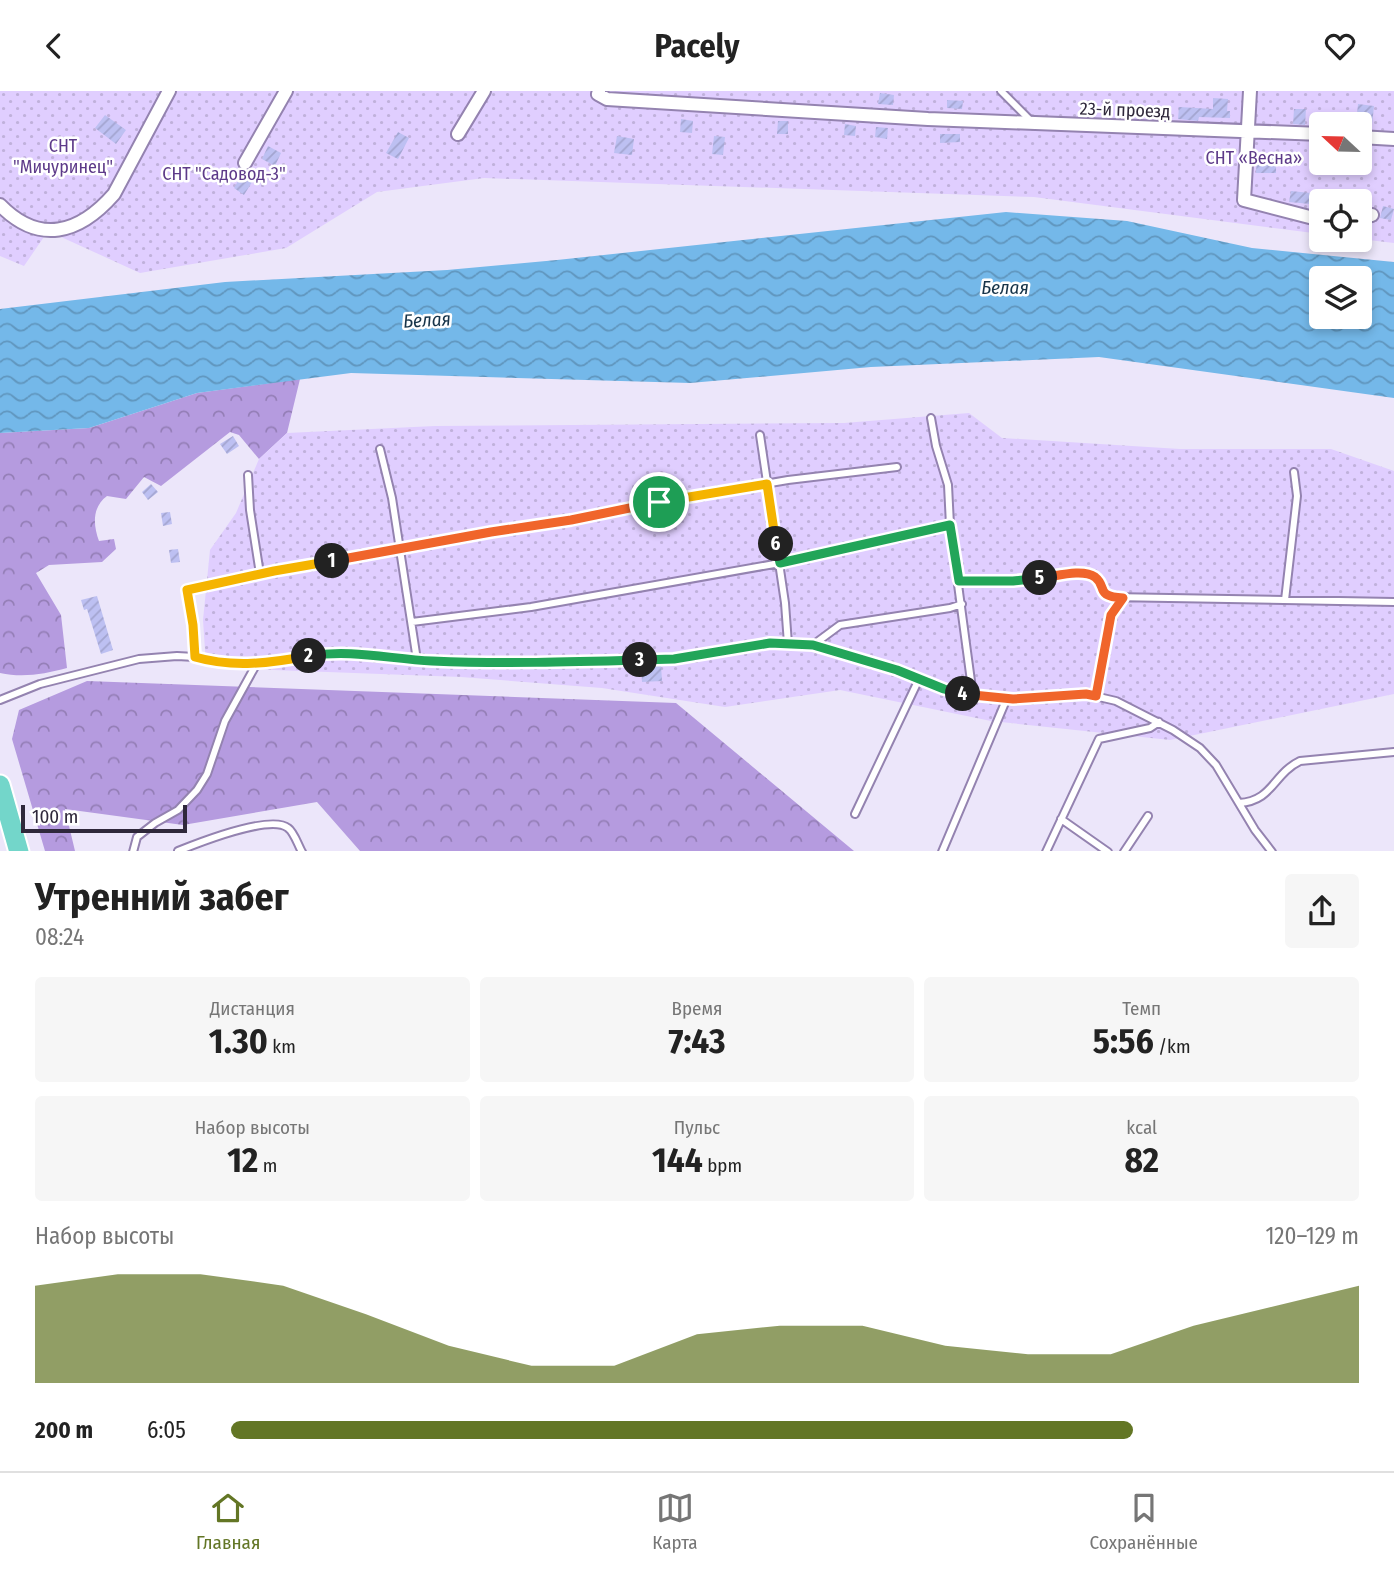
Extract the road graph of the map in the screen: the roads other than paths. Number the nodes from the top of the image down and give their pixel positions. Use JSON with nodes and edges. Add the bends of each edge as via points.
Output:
{"nodes":[{"id":1,"x":169,"y":91,"type":"edge"},
{"id":2,"x":286,"y":91,"type":"edge"},
{"id":3,"x":484,"y":91,"type":"edge"},
{"id":4,"x":599,"y":91,"type":"edge"},
{"id":5,"x":1000,"y":91,"type":"edge"},
{"id":6,"x":1250,"y":91,"type":"edge"},
{"id":7,"x":1034,"y":124,"type":"junction"},
{"id":8,"x":1248,"y":132,"type":"junction"},
{"id":9,"x":458,"y":134,"type":"dead end"},
{"id":10,"x":1309,"y":134,"type":"edge"},
{"id":11,"x":1372,"y":138,"type":"edge"},
{"id":12,"x":1394,"y":139,"type":"edge"},
{"id":13,"x":246,"y":163,"type":"dead end"},
{"id":14,"x":0,"y":205,"type":"edge"},
{"id":15,"x":1309,"y":217,"type":"edge"},
{"id":16,"x":931,"y":418,"type":"dead end"},
{"id":17,"x":760,"y":435,"type":"dead end"},
{"id":18,"x":380,"y":449,"type":"dead end"},
{"id":19,"x":897,"y":467,"type":"dead end"},
{"id":20,"x":1294,"y":472,"type":"dead end"},
{"id":21,"x":248,"y":475,"type":"dead end"},
{"id":22,"x":767,"y":484,"type":"junction"},
{"id":23,"x":950,"y":525,"type":"junction"},
{"id":24,"x":400,"y":549,"type":"junction"},
{"id":25,"x":780,"y":563,"type":"junction"},
{"id":26,"x":260,"y":574,"type":"junction"},
{"id":27,"x":959,"y":581,"type":"junction"},
{"id":28,"x":1123,"y":598,"type":"junction"},
{"id":29,"x":1285,"y":600,"type":"junction"},
{"id":30,"x":1394,"y":602,"type":"edge"},
{"id":31,"x":962,"y":604,"type":"junction"},
{"id":32,"x":412,"y":622,"type":"junction"},
{"id":33,"x":788,"y":644,"type":"junction"},
{"id":34,"x":813,"y":645,"type":"junction"},
{"id":35,"x":195,"y":657,"type":"junction"},
{"id":36,"x":417,"y":660,"type":"junction"},
{"id":37,"x":257,"y":663,"type":"junction"},
{"id":38,"x":919,"y":679,"type":"junction"},
{"id":39,"x":973,"y":696,"type":"junction"},
{"id":40,"x":1096,"y":696,"type":"junction"},
{"id":41,"x":1007,"y":698,"type":"junction"},
{"id":42,"x":0,"y":700,"type":"edge"},
{"id":43,"x":1159,"y":722,"type":"junction"},
{"id":44,"x":1394,"y":752,"type":"edge"},
{"id":45,"x":0,"y":785,"type":"edge"},
{"id":46,"x":1239,"y":803,"type":"junction"},
{"id":47,"x":855,"y":814,"type":"dead end"},
{"id":48,"x":1148,"y":816,"type":"dead end"},
{"id":49,"x":1061,"y":819,"type":"junction"},
{"id":50,"x":19,"y":851,"type":"edge"},
{"id":51,"x":132,"y":851,"type":"edge"},
{"id":52,"x":178,"y":851,"type":"edge"},
{"id":53,"x":301,"y":851,"type":"edge"},
{"id":54,"x":942,"y":851,"type":"edge"},
{"id":55,"x":1046,"y":851,"type":"edge"},
{"id":56,"x":1107,"y":851,"type":"edge"},
{"id":57,"x":1125,"y":851,"type":"edge"},
{"id":58,"x":1271,"y":851,"type":"edge"}],
"edges":[{"from":1,"to":14,"type":"street","via":[[108,201],[82,222],[48,231],[29,227]]},
{"from":2,"to":13,"type":"street"},
{"from":3,"to":9,"type":"street"},
{"from":4,"to":7,"type":"street","name":"23-й проезд","via":[[607,99]]},
{"from":5,"to":7,"type":"lane"},
{"from":6,"to":8,"type":"street"},
{"from":7,"to":8,"type":"street","name":"23-й проезд"},
{"from":8,"to":10,"type":"street","name":"23-й проезд"},
{"from":8,"to":15,"type":"street","via":[[1244,200]]},
{"from":11,"to":12,"type":"street"},
{"from":16,"to":23,"type":"lane","via":[[948,485]]},
{"from":17,"to":22,"type":"lane"},
{"from":18,"to":24,"type":"lane"},
{"from":19,"to":22,"type":"lane"},
{"from":20,"to":29,"type":"lane","via":[[1297,496]]},
{"from":21,"to":26,"type":"lane"},
{"from":22,"to":24,"type":"lane"},
{"from":22,"to":25,"type":"lane"},
{"from":23,"to":25,"type":"lane"},
{"from":23,"to":27,"type":"lane"},
{"from":24,"to":26,"type":"lane"},
{"from":24,"to":32,"type":"lane"},
{"from":25,"to":32,"type":"lane","via":[[531,607]]},
{"from":25,"to":33,"type":"lane"},
{"from":26,"to":35,"type":"lane","via":[[187,590]]},
{"from":27,"to":28,"type":"lane","via":[[1093,575],[1102,591]]},
{"from":27,"to":31,"type":"lane"},
{"from":28,"to":29,"type":"lane"},
{"from":28,"to":40,"type":"lane","via":[[1111,615]]},
{"from":29,"to":30,"type":"lane"},
{"from":31,"to":34,"type":"lane","via":[[840,625]]},
{"from":31,"to":39,"type":"lane"},
{"from":32,"to":36,"type":"lane"},
{"from":33,"to":34,"type":"lane"},
{"from":33,"to":36,"type":"lane","via":[[674,659]]},
{"from":34,"to":38,"type":"lane"},
{"from":35,"to":37,"type":"lane","via":[[217,663]]},
{"from":35,"to":42,"type":"lane","via":[[139,659],[40,684]]},
{"from":36,"to":37,"type":"lane","via":[[362,653]]},
{"from":37,"to":51,"type":"lane","via":[[225,721],[208,774],[178,810],[138,837]]},
{"from":38,"to":39,"type":"lane"},
{"from":38,"to":47,"type":"lane"},
{"from":39,"to":41,"type":"lane"},
{"from":40,"to":41,"type":"lane"},
{"from":40,"to":43,"type":"lane"},
{"from":41,"to":54,"type":"lane"},
{"from":43,"to":46,"type":"lane","via":[[1200,748]]},
{"from":43,"to":49,"type":"lane","via":[[1150,729],[1099,739]]},
{"from":44,"to":46,"type":"lane","via":[[1300,761],[1289,766],[1269,792]]},
{"from":45,"to":50,"type":"main road"},
{"from":46,"to":58,"type":"lane"},
{"from":48,"to":57,"type":"lane"},
{"from":49,"to":55,"type":"lane"},
{"from":49,"to":56,"type":"lane"},
{"from":52,"to":53,"type":"lane","via":[[210,838],[278,823],[289,828]]}]}
